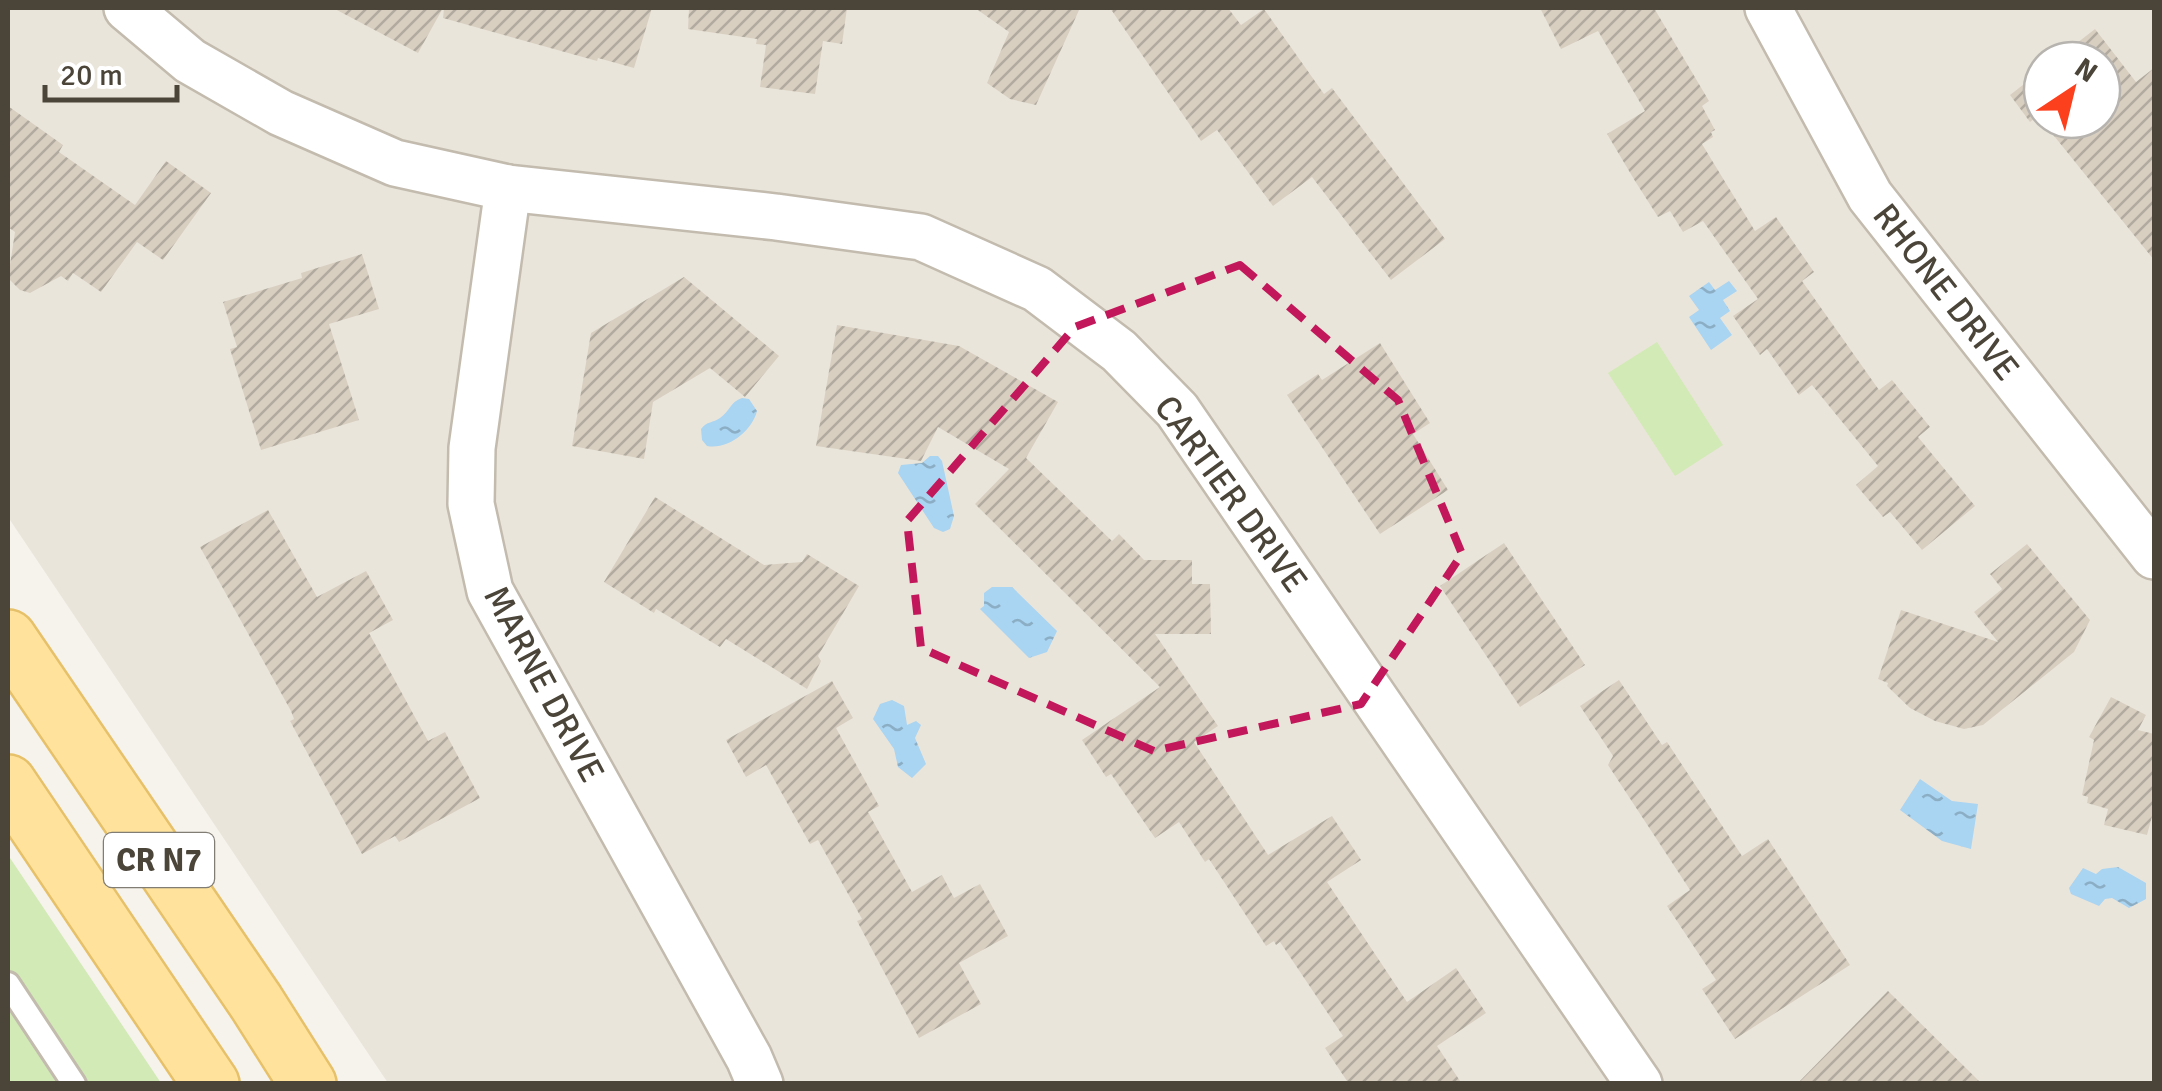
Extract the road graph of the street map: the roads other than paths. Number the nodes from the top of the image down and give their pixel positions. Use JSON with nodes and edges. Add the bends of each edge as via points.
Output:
{"nodes":[{"id":1,"x":126,"y":8,"type":"edge"},
{"id":2,"x":1768,"y":8,"type":"edge"},
{"id":3,"x":508,"y":188,"type":"junction"},
{"id":4,"x":2154,"y":556,"type":"edge"},
{"id":5,"x":8,"y":638,"type":"edge"},
{"id":6,"x":8,"y":783,"type":"edge"},
{"id":7,"x":8,"y":984,"type":"edge"},
{"id":8,"x":74,"y":1084,"type":"edge"},
{"id":9,"x":211,"y":1084,"type":"edge"},
{"id":10,"x":308,"y":1084,"type":"edge"},
{"id":11,"x":760,"y":1084,"type":"edge"},
{"id":12,"x":1639,"y":1084,"type":"edge"}],
"edges":[{"from":1,"to":3,"type":"street","name":"CARTIER DRIVE","via":[[190,61],[281,113],[395,163]]},
{"from":2,"to":4,"type":"street","name":"RHONE DRIVE","via":[[1870,196]]},
{"from":3,"to":11,"type":"street","name":"MARNE DRIVE","via":[[472,448],[471,504],[490,591]]},
{"from":3,"to":12,"type":"street","name":"CARTIER DRIVE","via":[[921,237],[1037,289],[1118,351],[1178,410]]},
{"from":5,"to":10,"type":"main road","number":"CR N7"},
{"from":6,"to":9,"type":"main road","number":"CR N7"},
{"from":7,"to":8,"type":"lane"}]}
